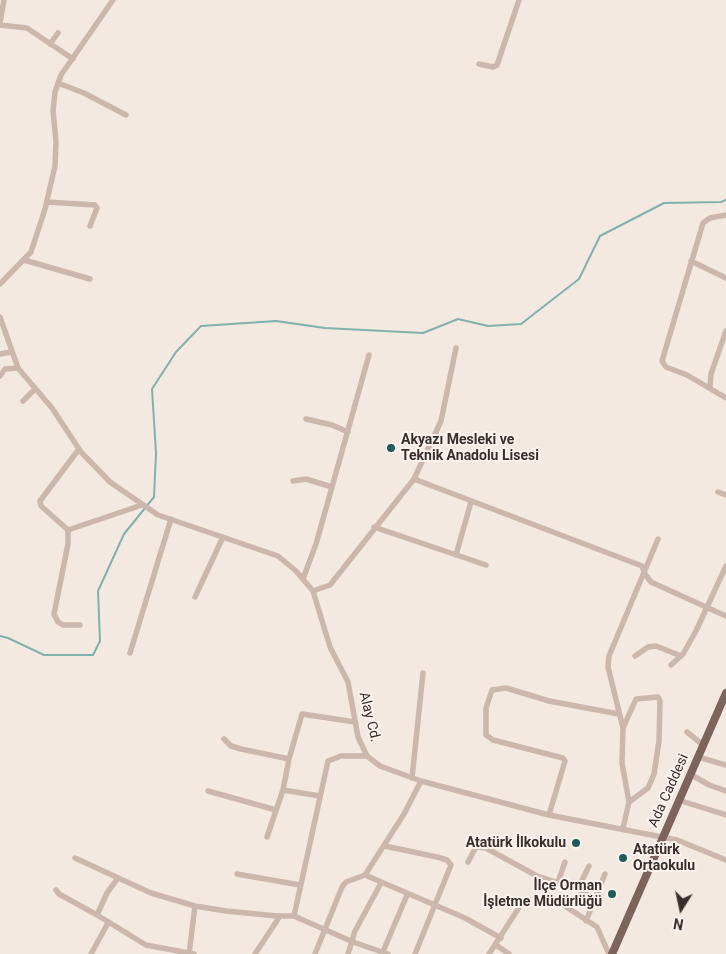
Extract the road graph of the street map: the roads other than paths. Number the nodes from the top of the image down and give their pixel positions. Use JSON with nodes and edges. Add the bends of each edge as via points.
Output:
{"nodes":[{"id":1,"x":4,"y":0,"type":"edge"},
{"id":2,"x":103,"y":0,"type":"edge"},
{"id":3,"x":519,"y":0,"type":"edge"},
{"id":4,"x":111,"y":2,"type":"edge"},
{"id":5,"x":0,"y":24,"type":"edge"},
{"id":6,"x":58,"y":33,"type":"dead end"},
{"id":7,"x":50,"y":44,"type":"junction"},
{"id":8,"x":73,"y":59,"type":"junction"},
{"id":9,"x":478,"y":64,"type":"dead end"},
{"id":10,"x":58,"y":83,"type":"junction"},
{"id":11,"x":126,"y":115,"type":"dead end"},
{"id":12,"x":47,"y":202,"type":"junction"},
{"id":13,"x":726,"y":215,"type":"edge"},
{"id":14,"x":90,"y":226,"type":"dead end"},
{"id":15,"x":24,"y":260,"type":"junction"},
{"id":16,"x":691,"y":261,"type":"junction"},
{"id":17,"x":726,"y":278,"type":"edge"},
{"id":18,"x":90,"y":280,"type":"dead end"},
{"id":19,"x":0,"y":284,"type":"edge"},
{"id":20,"x":0,"y":316,"type":"edge"},
{"id":21,"x":726,"y":331,"type":"edge"},
{"id":22,"x":456,"y":348,"type":"dead end"},
{"id":23,"x":11,"y":352,"type":"junction"},
{"id":24,"x":0,"y":354,"type":"edge"},
{"id":25,"x":369,"y":355,"type":"dead end"},
{"id":26,"x":18,"y":368,"type":"junction"},
{"id":27,"x":0,"y":376,"type":"edge"},
{"id":28,"x":710,"y":387,"type":"junction"},
{"id":29,"x":35,"y":389,"type":"junction"},
{"id":30,"x":726,"y":398,"type":"edge"},
{"id":31,"x":23,"y":401,"type":"dead end"},
{"id":32,"x":306,"y":419,"type":"dead end"},
{"id":33,"x":348,"y":432,"type":"junction"},
{"id":34,"x":79,"y":448,"type":"junction"},
{"id":35,"x":414,"y":479,"type":"junction"},
{"id":36,"x":293,"y":481,"type":"dead end"},
{"id":37,"x":332,"y":487,"type":"junction"},
{"id":38,"x":718,"y":492,"type":"dead end"},
{"id":39,"x":726,"y":495,"type":"edge"},
{"id":40,"x":471,"y":502,"type":"junction"},
{"id":41,"x":141,"y":505,"type":"junction"},
{"id":42,"x":171,"y":519,"type":"junction"},
{"id":43,"x":374,"y":527,"type":"junction"},
{"id":44,"x":68,"y":530,"type":"junction"},
{"id":45,"x":222,"y":537,"type":"junction"},
{"id":46,"x":658,"y":539,"type":"dead end"},
{"id":47,"x":456,"y":555,"type":"junction"},
{"id":48,"x":486,"y":566,"type":"dead end"},
{"id":49,"x":726,"y":566,"type":"edge"},
{"id":50,"x":643,"y":571,"type":"junction"},
{"id":51,"x":303,"y":579,"type":"junction"},
{"id":52,"x":313,"y":591,"type":"junction"},
{"id":53,"x":194,"y":597,"type":"dead end"},
{"id":54,"x":707,"y":607,"type":"junction"},
{"id":55,"x":726,"y":616,"type":"edge"},
{"id":56,"x":80,"y":625,"type":"dead end"},
{"id":57,"x":130,"y":653,"type":"dead end"},
{"id":58,"x":635,"y":656,"type":"dead end"},
{"id":59,"x":681,"y":656,"type":"junction"},
{"id":60,"x":671,"y":665,"type":"dead end"},
{"id":61,"x":423,"y":673,"type":"dead end"},
{"id":62,"x":726,"y":693,"type":"edge"},
{"id":63,"x":723,"y":706,"type":"edge"},
{"id":64,"x":619,"y":714,"type":"junction"},
{"id":65,"x":356,"y":722,"type":"junction"},
{"id":66,"x":623,"y":728,"type":"junction"},
{"id":67,"x":687,"y":732,"type":"dead end"},
{"id":68,"x":224,"y":739,"type":"dead end"},
{"id":69,"x":703,"y":745,"type":"junction"},
{"id":70,"x":367,"y":756,"type":"junction"},
{"id":71,"x":698,"y":757,"type":"junction"},
{"id":72,"x":289,"y":759,"type":"junction"},
{"id":73,"x":726,"y":765,"type":"edge"},
{"id":74,"x":690,"y":774,"type":"junction"},
{"id":75,"x":412,"y":778,"type":"junction"},
{"id":76,"x":421,"y":781,"type":"junction"},
{"id":77,"x":283,"y":790,"type":"junction"},
{"id":78,"x":208,"y":791,"type":"dead end"},
{"id":79,"x":726,"y":792,"type":"edge"},
{"id":80,"x":320,"y":796,"type":"junction"},
{"id":81,"x":678,"y":800,"type":"junction"},
{"id":82,"x":629,"y":802,"type":"junction"},
{"id":83,"x":276,"y":810,"type":"junction"},
{"id":84,"x":550,"y":815,"type":"junction"},
{"id":85,"x":726,"y":815,"type":"edge"},
{"id":86,"x":622,"y":828,"type":"junction"},
{"id":87,"x":267,"y":837,"type":"dead end"},
{"id":88,"x":662,"y":837,"type":"junction"},
{"id":89,"x":385,"y":846,"type":"junction"},
{"id":90,"x":75,"y":858,"type":"dead end"},
{"id":91,"x":726,"y":860,"type":"edge"},
{"id":92,"x":468,"y":862,"type":"dead end"},
{"id":93,"x":565,"y":862,"type":"dead end"},
{"id":94,"x":589,"y":866,"type":"dead end"},
{"id":95,"x":237,"y":874,"type":"dead end"},
{"id":96,"x":604,"y":874,"type":"dead end"},
{"id":97,"x":365,"y":875,"type":"junction"},
{"id":98,"x":537,"y":876,"type":"junction"},
{"id":99,"x":118,"y":878,"type":"junction"},
{"id":100,"x":558,"y":882,"type":"junction"},
{"id":101,"x":381,"y":883,"type":"junction"},
{"id":102,"x":300,"y":885,"type":"junction"},
{"id":103,"x":578,"y":889,"type":"junction"},
{"id":104,"x":56,"y":890,"type":"dead end"},
{"id":105,"x":407,"y":894,"type":"junction"},
{"id":106,"x":595,"y":899,"type":"junction"},
{"id":107,"x":436,"y":905,"type":"junction"},
{"id":108,"x":195,"y":906,"type":"junction"},
{"id":109,"x":520,"y":906,"type":"dead end"},
{"id":110,"x":97,"y":915,"type":"junction"},
{"id":111,"x":280,"y":916,"type":"junction"},
{"id":112,"x":294,"y":916,"type":"junction"},
{"id":113,"x":586,"y":920,"type":"junction"},
{"id":114,"x":108,"y":923,"type":"junction"},
{"id":115,"x":326,"y":929,"type":"junction"},
{"id":116,"x":501,"y":938,"type":"junction"},
{"id":117,"x":353,"y":942,"type":"junction"},
{"id":118,"x":496,"y":945,"type":"junction"},
{"id":119,"x":191,"y":953,"type":"edge"},
{"id":120,"x":384,"y":953,"type":"edge"},
{"id":121,"x":91,"y":954,"type":"edge"},
{"id":122,"x":254,"y":954,"type":"edge"},
{"id":123,"x":314,"y":954,"type":"edge"},
{"id":124,"x":348,"y":954,"type":"edge"},
{"id":125,"x":415,"y":954,"type":"edge"},
{"id":126,"x":489,"y":954,"type":"edge"},
{"id":127,"x":509,"y":954,"type":"edge"},
{"id":128,"x":611,"y":954,"type":"edge"}],
"edges":[{"from":1,"to":5,"type":"street"},
{"from":2,"to":4,"type":"street"},
{"from":3,"to":9,"type":"street","via":[[497,66]]},
{"from":4,"to":8,"type":"street"},
{"from":5,"to":7,"type":"street","via":[[27,28]]},
{"from":6,"to":7,"type":"street"},
{"from":7,"to":8,"type":"street"},
{"from":8,"to":10,"type":"street"},
{"from":10,"to":11,"type":"street"},
{"from":10,"to":12,"type":"street","via":[[53,111],[55,166]]},
{"from":12,"to":14,"type":"street","via":[[95,205],[97,208]]},
{"from":12,"to":15,"type":"street","via":[[31,252]]},
{"from":13,"to":16,"type":"street","via":[[703,223]]},
{"from":15,"to":18,"type":"street"},
{"from":15,"to":19,"type":"street"},
{"from":16,"to":17,"type":"street"},
{"from":16,"to":28,"type":"street","via":[[662,361],[666,367]]},
{"from":20,"to":23,"type":"street","name":"Alay Cd."},
{"from":21,"to":28,"type":"street","via":[[711,374]]},
{"from":22,"to":35,"type":"street","via":[[441,421]]},
{"from":23,"to":24,"type":"street"},
{"from":23,"to":26,"type":"street","name":"Alay Cd."},
{"from":25,"to":33,"type":"street"},
{"from":26,"to":27,"type":"street","via":[[5,369]]},
{"from":26,"to":29,"type":"street","name":"Alay Cd."},
{"from":28,"to":30,"type":"street"},
{"from":29,"to":31,"type":"street"},
{"from":29,"to":34,"type":"street","name":"Alay Cd."},
{"from":32,"to":33,"type":"street"},
{"from":33,"to":37,"type":"street"},
{"from":34,"to":41,"type":"street","name":"Alay Cd.","via":[[110,482]]},
{"from":34,"to":44,"type":"street","via":[[40,501],[41,506]]},
{"from":35,"to":40,"type":"street"},
{"from":35,"to":43,"type":"street"},
{"from":36,"to":37,"type":"street","via":[[306,480]]},
{"from":37,"to":51,"type":"street"},
{"from":38,"to":39,"type":"street"},
{"from":40,"to":47,"type":"street"},
{"from":40,"to":50,"type":"street","via":[[614,554],[642,566]]},
{"from":41,"to":42,"type":"street","name":"Alay Cd."},
{"from":41,"to":44,"type":"street"},
{"from":42,"to":45,"type":"street","name":"Alay Cd."},
{"from":42,"to":57,"type":"street"},
{"from":43,"to":47,"type":"street"},
{"from":43,"to":52,"type":"street","via":[[330,585]]},
{"from":44,"to":56,"type":"street","via":[[54,614],[63,625]]},
{"from":45,"to":51,"type":"street","name":"Alay Cd.","via":[[278,556]]},
{"from":45,"to":53,"type":"street"},
{"from":46,"to":50,"type":"street"},
{"from":47,"to":48,"type":"street"},
{"from":49,"to":54,"type":"street"},
{"from":50,"to":54,"type":"street","via":[[651,582]]},
{"from":50,"to":64,"type":"street","via":[[609,656],[608,667]]},
{"from":51,"to":52,"type":"street","name":"Alay Cd."},
{"from":52,"to":65,"type":"street","name":"Alay Cd.","via":[[330,647],[348,682]]},
{"from":54,"to":55,"type":"street"},
{"from":54,"to":59,"type":"street"},
{"from":58,"to":59,"type":"street","via":[[648,647],[656,646]]},
{"from":59,"to":60,"type":"street"},
{"from":61,"to":75,"type":"street"},
{"from":62,"to":63,"type":"main road","name":"Ada Caddesi"},
{"from":63,"to":69,"type":"main road","name":"Ada Caddesi"},
{"from":64,"to":66,"type":"street"},
{"from":64,"to":84,"type":"street","via":[[549,701],[506,688],[492,690],[486,708],[486,735],[493,740],[565,761]]},
{"from":65,"to":70,"type":"street","name":"Alay Cd.","via":[[358,737]]},
{"from":65,"to":72,"type":"street","via":[[302,714]]},
{"from":66,"to":82,"type":"street","via":[[622,763]]},
{"from":66,"to":82,"type":"street","via":[[636,699],[658,697],[660,721],[654,774],[648,788]]},
{"from":67,"to":69,"type":"street"},
{"from":68,"to":72,"type":"street","via":[[241,750]]},
{"from":69,"to":71,"type":"main road","name":"Ada Caddesi"},
{"from":70,"to":75,"type":"street","name":"Alay Cd.","via":[[380,766]]},
{"from":70,"to":80,"type":"street","via":[[341,756],[328,761]]},
{"from":71,"to":73,"type":"street"},
{"from":71,"to":74,"type":"main road","name":"Ada Caddesi"},
{"from":72,"to":77,"type":"street"},
{"from":74,"to":79,"type":"street"},
{"from":74,"to":81,"type":"main road","name":"Ada Caddesi"},
{"from":75,"to":76,"type":"street","name":"Alay Cd."},
{"from":76,"to":84,"type":"street","name":"Alay Cd."},
{"from":76,"to":89,"type":"street"},
{"from":77,"to":80,"type":"street"},
{"from":77,"to":83,"type":"street"},
{"from":78,"to":83,"type":"street"},
{"from":80,"to":102,"type":"street"},
{"from":81,"to":85,"type":"street"},
{"from":81,"to":88,"type":"main road","name":"Ada Caddesi"},
{"from":82,"to":86,"type":"street"},
{"from":83,"to":87,"type":"street"},
{"from":84,"to":86,"type":"street","name":"Alay Cd."},
{"from":86,"to":88,"type":"street","name":"Alay Cd."},
{"from":88,"to":91,"type":"street","name":"Alay Cd."},
{"from":88,"to":128,"type":"main road","name":"Ada Caddesi"},
{"from":89,"to":97,"type":"street"},
{"from":89,"to":107,"type":"street","via":[[447,860],[451,865]]},
{"from":90,"to":99,"type":"street"},
{"from":92,"to":98,"type":"street","via":[[476,847],[486,848]]},
{"from":93,"to":100,"type":"street"},
{"from":94,"to":103,"type":"street"},
{"from":95,"to":102,"type":"street"},
{"from":96,"to":106,"type":"street"},
{"from":97,"to":101,"type":"street"},
{"from":97,"to":115,"type":"street","via":[[346,882],[342,887]]},
{"from":98,"to":100,"type":"street"},
{"from":98,"to":113,"type":"street","via":[[548,895]]},
{"from":99,"to":108,"type":"street","via":[[151,893]]},
{"from":99,"to":110,"type":"street"},
{"from":100,"to":103,"type":"street"},
{"from":101,"to":105,"type":"street"},
{"from":101,"to":117,"type":"street"},
{"from":102,"to":112,"type":"street"},
{"from":103,"to":106,"type":"street"},
{"from":104,"to":110,"type":"street"},
{"from":105,"to":107,"type":"street"},
{"from":105,"to":120,"type":"street"},
{"from":106,"to":113,"type":"street"},
{"from":107,"to":116,"type":"street"},
{"from":107,"to":125,"type":"street"},
{"from":108,"to":111,"type":"street"},
{"from":108,"to":119,"type":"street"},
{"from":109,"to":116,"type":"street"},
{"from":110,"to":114,"type":"street"},
{"from":111,"to":112,"type":"street"},
{"from":111,"to":122,"type":"street"},
{"from":112,"to":115,"type":"street"},
{"from":113,"to":128,"type":"street","via":[[597,927]]},
{"from":114,"to":119,"type":"street","via":[[146,945]]},
{"from":114,"to":121,"type":"street"},
{"from":115,"to":117,"type":"street"},
{"from":115,"to":123,"type":"street"},
{"from":116,"to":118,"type":"street"},
{"from":117,"to":120,"type":"street"},
{"from":117,"to":124,"type":"street"},
{"from":118,"to":126,"type":"street"},
{"from":118,"to":127,"type":"street"}]}
